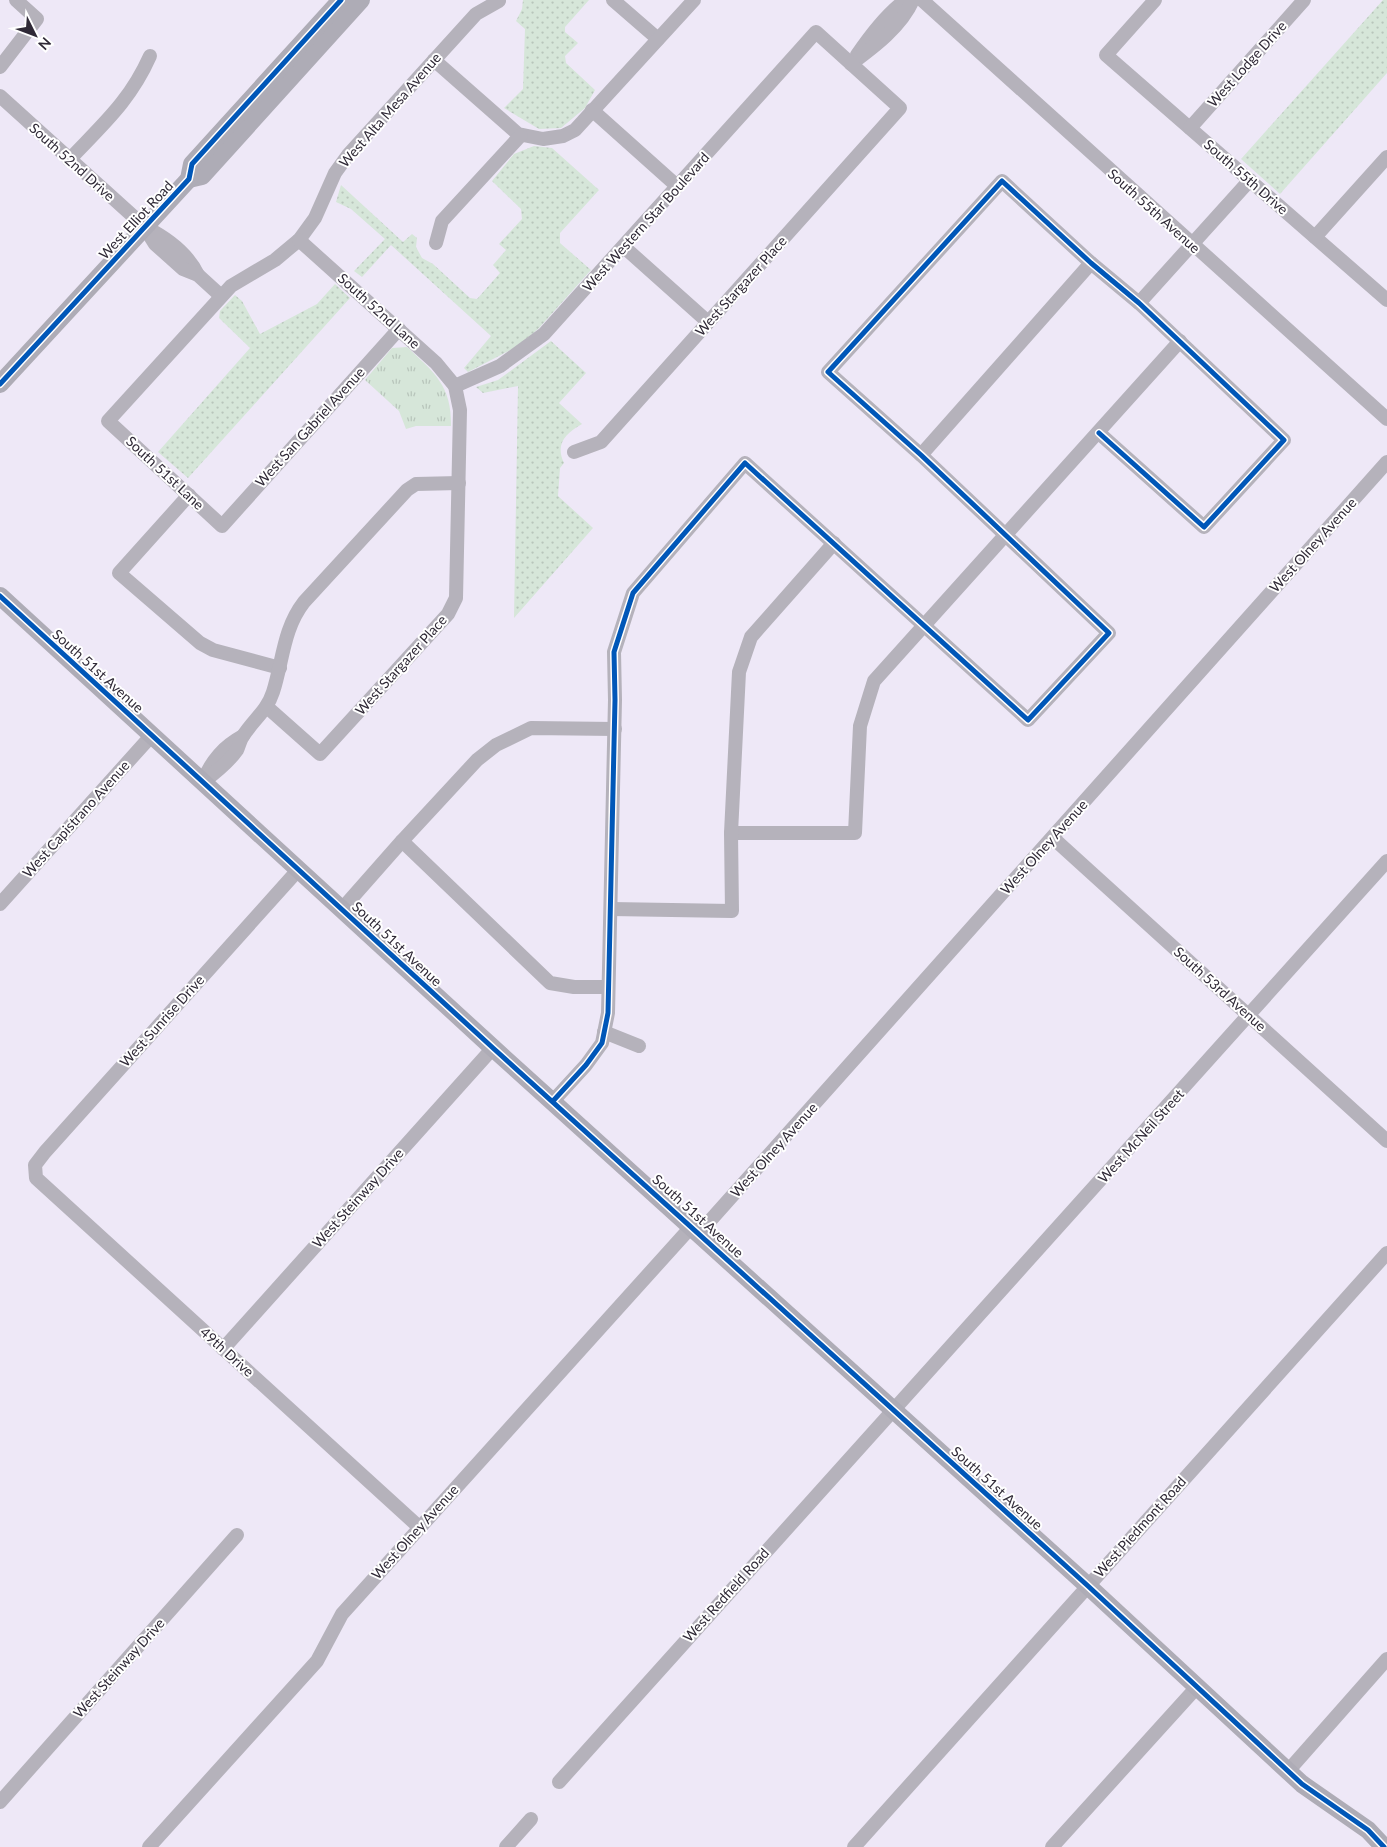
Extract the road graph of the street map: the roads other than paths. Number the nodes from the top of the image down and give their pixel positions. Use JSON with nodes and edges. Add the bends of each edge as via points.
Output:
{"nodes":[{"id":1,"x":16,"y":0,"type":"edge"},
{"id":2,"x":341,"y":0,"type":"edge"},
{"id":3,"x":361,"y":0,"type":"edge"},
{"id":4,"x":613,"y":0,"type":"edge"},
{"id":5,"x":694,"y":0,"type":"edge"},
{"id":6,"x":906,"y":0,"type":"edge"},
{"id":7,"x":913,"y":0,"type":"edge"},
{"id":8,"x":922,"y":0,"type":"edge"},
{"id":9,"x":1155,"y":0,"type":"edge"},
{"id":10,"x":1304,"y":0,"type":"edge"},
{"id":11,"x":499,"y":1,"type":"edge"},
{"id":12,"x":658,"y":40,"type":"junction"},
{"id":13,"x":150,"y":56,"type":"dead end"},
{"id":14,"x":434,"y":60,"type":"junction"},
{"id":15,"x":851,"y":64,"type":"junction"},
{"id":16,"x":0,"y":68,"type":"edge"},
{"id":17,"x":0,"y":96,"type":"edge"},
{"id":18,"x":592,"y":110,"type":"junction"},
{"id":19,"x":1190,"y":128,"type":"junction"},
{"id":20,"x":521,"y":135,"type":"junction"},
{"id":21,"x":1387,"y":157,"type":"edge"},
{"id":22,"x":69,"y":160,"type":"junction"},
{"id":23,"x":189,"y":179,"type":"junction"},
{"id":24,"x":1250,"y":180,"type":"junction"},
{"id":25,"x":678,"y":186,"type":"junction"},
{"id":26,"x":144,"y":227,"type":"junction"},
{"id":27,"x":1315,"y":237,"type":"junction"},
{"id":28,"x":300,"y":240,"type":"junction"},
{"id":29,"x":436,"y":243,"type":"dead end"},
{"id":30,"x":1191,"y":245,"type":"junction"},
{"id":31,"x":624,"y":247,"type":"junction"},
{"id":32,"x":1091,"y":263,"type":"junction"},
{"id":33,"x":221,"y":296,"type":"junction"},
{"id":34,"x":1387,"y":300,"type":"edge"},
{"id":35,"x":1139,"y":304,"type":"junction"},
{"id":36,"x":708,"y":322,"type":"junction"},
{"id":37,"x":399,"y":329,"type":"junction"},
{"id":38,"x":1180,"y":341,"type":"junction"},
{"id":39,"x":0,"y":384,"type":"edge"},
{"id":40,"x":455,"y":386,"type":"junction"},
{"id":41,"x":1387,"y":419,"type":"edge"},
{"id":42,"x":108,"y":421,"type":"joint"},
{"id":43,"x":1099,"y":433,"type":"junction"},
{"id":44,"x":574,"y":452,"type":"dead end"},
{"id":45,"x":921,"y":456,"type":"junction"},
{"id":46,"x":1387,"y":462,"type":"edge"},
{"id":47,"x":458,"y":483,"type":"junction"},
{"id":48,"x":189,"y":496,"type":"junction"},
{"id":49,"x":222,"y":526,"type":"joint"},
{"id":50,"x":1006,"y":534,"type":"junction"},
{"id":51,"x":834,"y":543,"type":"junction"},
{"id":52,"x":0,"y":596,"type":"edge"},
{"id":53,"x":924,"y":626,"type":"junction"},
{"id":54,"x":280,"y":668,"type":"junction"},
{"id":55,"x":267,"y":706,"type":"junction"},
{"id":56,"x":614,"y":729,"type":"junction"},
{"id":57,"x":152,"y":735,"type":"junction"},
{"id":58,"x":203,"y":782,"type":"junction"},
{"id":59,"x":732,"y":832,"type":"junction"},
{"id":60,"x":1053,"y":838,"type":"junction"},
{"id":61,"x":402,"y":841,"type":"junction"},
{"id":62,"x":1387,"y":861,"type":"edge"},
{"id":63,"x":299,"y":869,"type":"junction"},
{"id":64,"x":0,"y":904,"type":"edge"},
{"id":65,"x":342,"y":909,"type":"junction"},
{"id":66,"x":611,"y":909,"type":"junction"},
{"id":67,"x":608,"y":987,"type":"junction"},
{"id":68,"x":1250,"y":1015,"type":"junction"},
{"id":69,"x":604,"y":1032,"type":"junction"},
{"id":70,"x":639,"y":1046,"type":"dead end"},
{"id":71,"x":493,"y":1048,"type":"junction"},
{"id":72,"x":554,"y":1102,"type":"junction"},
{"id":73,"x":1387,"y":1141,"type":"edge"},
{"id":74,"x":36,"y":1178,"type":"joint"},
{"id":75,"x":696,"y":1229,"type":"junction"},
{"id":76,"x":1387,"y":1253,"type":"edge"},
{"id":77,"x":224,"y":1349,"type":"junction"},
{"id":78,"x":893,"y":1409,"type":"junction"},
{"id":79,"x":419,"y":1527,"type":"junction"},
{"id":80,"x":237,"y":1535,"type":"dead end"},
{"id":81,"x":1088,"y":1586,"type":"junction"},
{"id":82,"x":1387,"y":1659,"type":"edge"},
{"id":83,"x":1197,"y":1687,"type":"junction"},
{"id":84,"x":1288,"y":1771,"type":"junction"},
{"id":85,"x":559,"y":1782,"type":"dead end"},
{"id":86,"x":0,"y":1802,"type":"edge"},
{"id":87,"x":531,"y":1819,"type":"dead end"},
{"id":88,"x":1368,"y":1830,"type":"junction"},
{"id":89,"x":1387,"y":1835,"type":"edge"},
{"id":90,"x":149,"y":1847,"type":"edge"},
{"id":91,"x":506,"y":1847,"type":"edge"},
{"id":92,"x":854,"y":1847,"type":"edge"},
{"id":93,"x":1052,"y":1847,"type":"edge"},
{"id":94,"x":1384,"y":1847,"type":"edge"}],
"edges":[{"from":1,"to":16,"type":"street","via":[[37,20]]},
{"from":2,"to":23,"type":"main road","name":"West Elliot Road","via":[[192,164]]},
{"from":3,"to":23,"type":"main road","name":"West Elliot Road","via":[[202,176]]},
{"from":4,"to":12,"type":"street"},
{"from":5,"to":12,"type":"street"},
{"from":6,"to":15,"type":"street","via":[[867,40]]},
{"from":7,"to":15,"type":"street","via":[[908,12],[881,40]]},
{"from":8,"to":30,"type":"street","name":"South 55th Avenue"},
{"from":9,"to":19,"type":"street","name":"South 55th Drive","via":[[1106,55]]},
{"from":10,"to":19,"type":"street","name":"West Lodge Drive"},
{"from":11,"to":14,"type":"street","name":"West Alta Mesa Avenue","via":[[476,14]]},
{"from":12,"to":18,"type":"street"},
{"from":13,"to":22,"type":"street","via":[[127,99]]},
{"from":14,"to":20,"type":"street"},
{"from":14,"to":28,"type":"street","name":"West Alta Mesa Avenue","via":[[341,164],[315,218]]},
{"from":15,"to":25,"type":"street","name":"West Western Star Boulevard","via":[[816,32]]},
{"from":15,"to":36,"type":"street","name":"West Stargazer Place","via":[[900,108]]},
{"from":17,"to":22,"type":"street","name":"South 52nd Drive"},
{"from":18,"to":20,"type":"street","via":[[575,130],[563,136],[543,139]]},
{"from":18,"to":25,"type":"street"},
{"from":19,"to":24,"type":"street","name":"South 55th Drive"},
{"from":20,"to":29,"type":"street","via":[[442,221]]},
{"from":21,"to":27,"type":"street"},
{"from":22,"to":26,"type":"street","name":"South 52nd Drive"},
{"from":23,"to":26,"type":"main road","name":"West Elliot Road"},
{"from":24,"to":27,"type":"street","name":"South 55th Drive"},
{"from":24,"to":30,"type":"street"},
{"from":25,"to":31,"type":"street","name":"West Western Star Boulevard"},
{"from":26,"to":33,"type":"street","name":"South 52nd Drive","via":[[155,244]]},
{"from":26,"to":39,"type":"main road","name":"West Elliot Road"},
{"from":27,"to":34,"type":"street","name":"South 55th Drive"},
{"from":28,"to":33,"type":"street","name":"West Alta Mesa Avenue","via":[[275,260],[239,280]]},
{"from":28,"to":37,"type":"street","name":"South 52nd Lane"},
{"from":30,"to":35,"type":"street"},
{"from":30,"to":41,"type":"street","name":"South 55th Avenue"},
{"from":31,"to":36,"type":"street"},
{"from":31,"to":40,"type":"street","name":"West Western Star Boulevard","via":[[529,347],[500,366]]},
{"from":32,"to":35,"type":"street"},
{"from":32,"to":45,"type":"street"},
{"from":32,"to":45,"type":"street","via":[[1002,181],[828,372]]},
{"from":33,"to":42,"type":"street","name":"West Alta Mesa Avenue"},
{"from":35,"to":38,"type":"street"},
{"from":36,"to":44,"type":"street","name":"West Stargazer Place","via":[[601,442]]},
{"from":37,"to":40,"type":"street","name":"South 52nd Lane","via":[[447,374]]},
{"from":37,"to":49,"type":"street","name":"West San Gabriel Avenue"},
{"from":38,"to":43,"type":"street"},
{"from":38,"to":43,"type":"street","via":[[1284,440],[1204,527]]},
{"from":40,"to":47,"type":"street","name":"West Stargazer Place","via":[[460,410]]},
{"from":42,"to":48,"type":"street","name":"South 51st Lane"},
{"from":43,"to":50,"type":"street"},
{"from":45,"to":50,"type":"street"},
{"from":46,"to":60,"type":"street","name":"West Olney Avenue"},
{"from":47,"to":54,"type":"street","via":[[416,484],[392,506],[295,614],[287,630]]},
{"from":47,"to":55,"type":"street","name":"West Stargazer Place","via":[[457,592],[448,614],[320,754]]},
{"from":48,"to":49,"type":"street","name":"South 51st Lane"},
{"from":48,"to":54,"type":"street","via":[[119,573],[200,643],[213,650]]},
{"from":50,"to":53,"type":"street"},
{"from":50,"to":53,"type":"street","via":[[1109,633],[1028,720]]},
{"from":51,"to":53,"type":"street"},
{"from":51,"to":56,"type":"street","via":[[745,463],[633,593],[614,652]]},
{"from":51,"to":59,"type":"street","via":[[751,637],[739,672]]},
{"from":52,"to":57,"type":"main road","name":"South 51st Avenue"},
{"from":53,"to":59,"type":"street","via":[[874,680],[860,726],[855,833]]},
{"from":54,"to":55,"type":"street"},
{"from":55,"to":58,"type":"street","via":[[243,736],[237,750]]},
{"from":56,"to":61,"type":"street","via":[[530,728],[477,760]]},
{"from":56,"to":66,"type":"street"},
{"from":57,"to":58,"type":"main road","name":"South 51st Avenue"},
{"from":57,"to":64,"type":"street","name":"West Capistrano Avenue"},
{"from":58,"to":63,"type":"main road","name":"South 51st Avenue"},
{"from":59,"to":66,"type":"street","via":[[732,911]]},
{"from":60,"to":68,"type":"street","name":"South 53rd Avenue"},
{"from":60,"to":75,"type":"street","name":"West Olney Avenue"},
{"from":61,"to":65,"type":"street"},
{"from":61,"to":67,"type":"street","via":[[550,983]]},
{"from":62,"to":68,"type":"street","name":"West McNeil Street"},
{"from":63,"to":65,"type":"main road","name":"South 51st Avenue"},
{"from":63,"to":74,"type":"street","name":"West Sunrise Drive","via":[[45,1152],[35,1165]]},
{"from":65,"to":71,"type":"main road","name":"South 51st Avenue"},
{"from":66,"to":67,"type":"street"},
{"from":67,"to":69,"type":"street"},
{"from":68,"to":73,"type":"street","name":"South 53rd Avenue"},
{"from":68,"to":78,"type":"street","name":"West McNeil Street"},
{"from":69,"to":70,"type":"street"},
{"from":69,"to":72,"type":"street","via":[[602,1043]]},
{"from":71,"to":72,"type":"main road","name":"South 51st Avenue"},
{"from":71,"to":77,"type":"street","name":"West Steinway Drive"},
{"from":72,"to":75,"type":"main road","name":"South 51st Avenue"},
{"from":74,"to":77,"type":"street","name":"49th Drive"},
{"from":75,"to":78,"type":"main road","name":"South 51st Avenue"},
{"from":75,"to":79,"type":"street","name":"West Olney Avenue"},
{"from":76,"to":81,"type":"street","name":"West Piedmont Road"},
{"from":77,"to":79,"type":"street","name":"49th Drive"},
{"from":78,"to":81,"type":"main road","name":"South 51st Avenue"},
{"from":78,"to":85,"type":"street","name":"West Redfield Road"},
{"from":79,"to":90,"type":"street","name":"West Olney Avenue","via":[[342,1614],[317,1661]]},
{"from":80,"to":86,"type":"street","name":"West Steinway Drive"},
{"from":81,"to":83,"type":"main road","name":"South 51st Avenue"},
{"from":81,"to":92,"type":"street","name":"West Piedmont Road"},
{"from":82,"to":84,"type":"street"},
{"from":83,"to":84,"type":"main road","name":"South 51st Avenue"},
{"from":83,"to":93,"type":"street"},
{"from":84,"to":88,"type":"main road","name":"South 51st Avenue"},
{"from":87,"to":91,"type":"street"},
{"from":88,"to":89,"type":"main road","name":"South 51st Avenue"},
{"from":88,"to":94,"type":"main road","name":"South 51st Avenue"}]}
